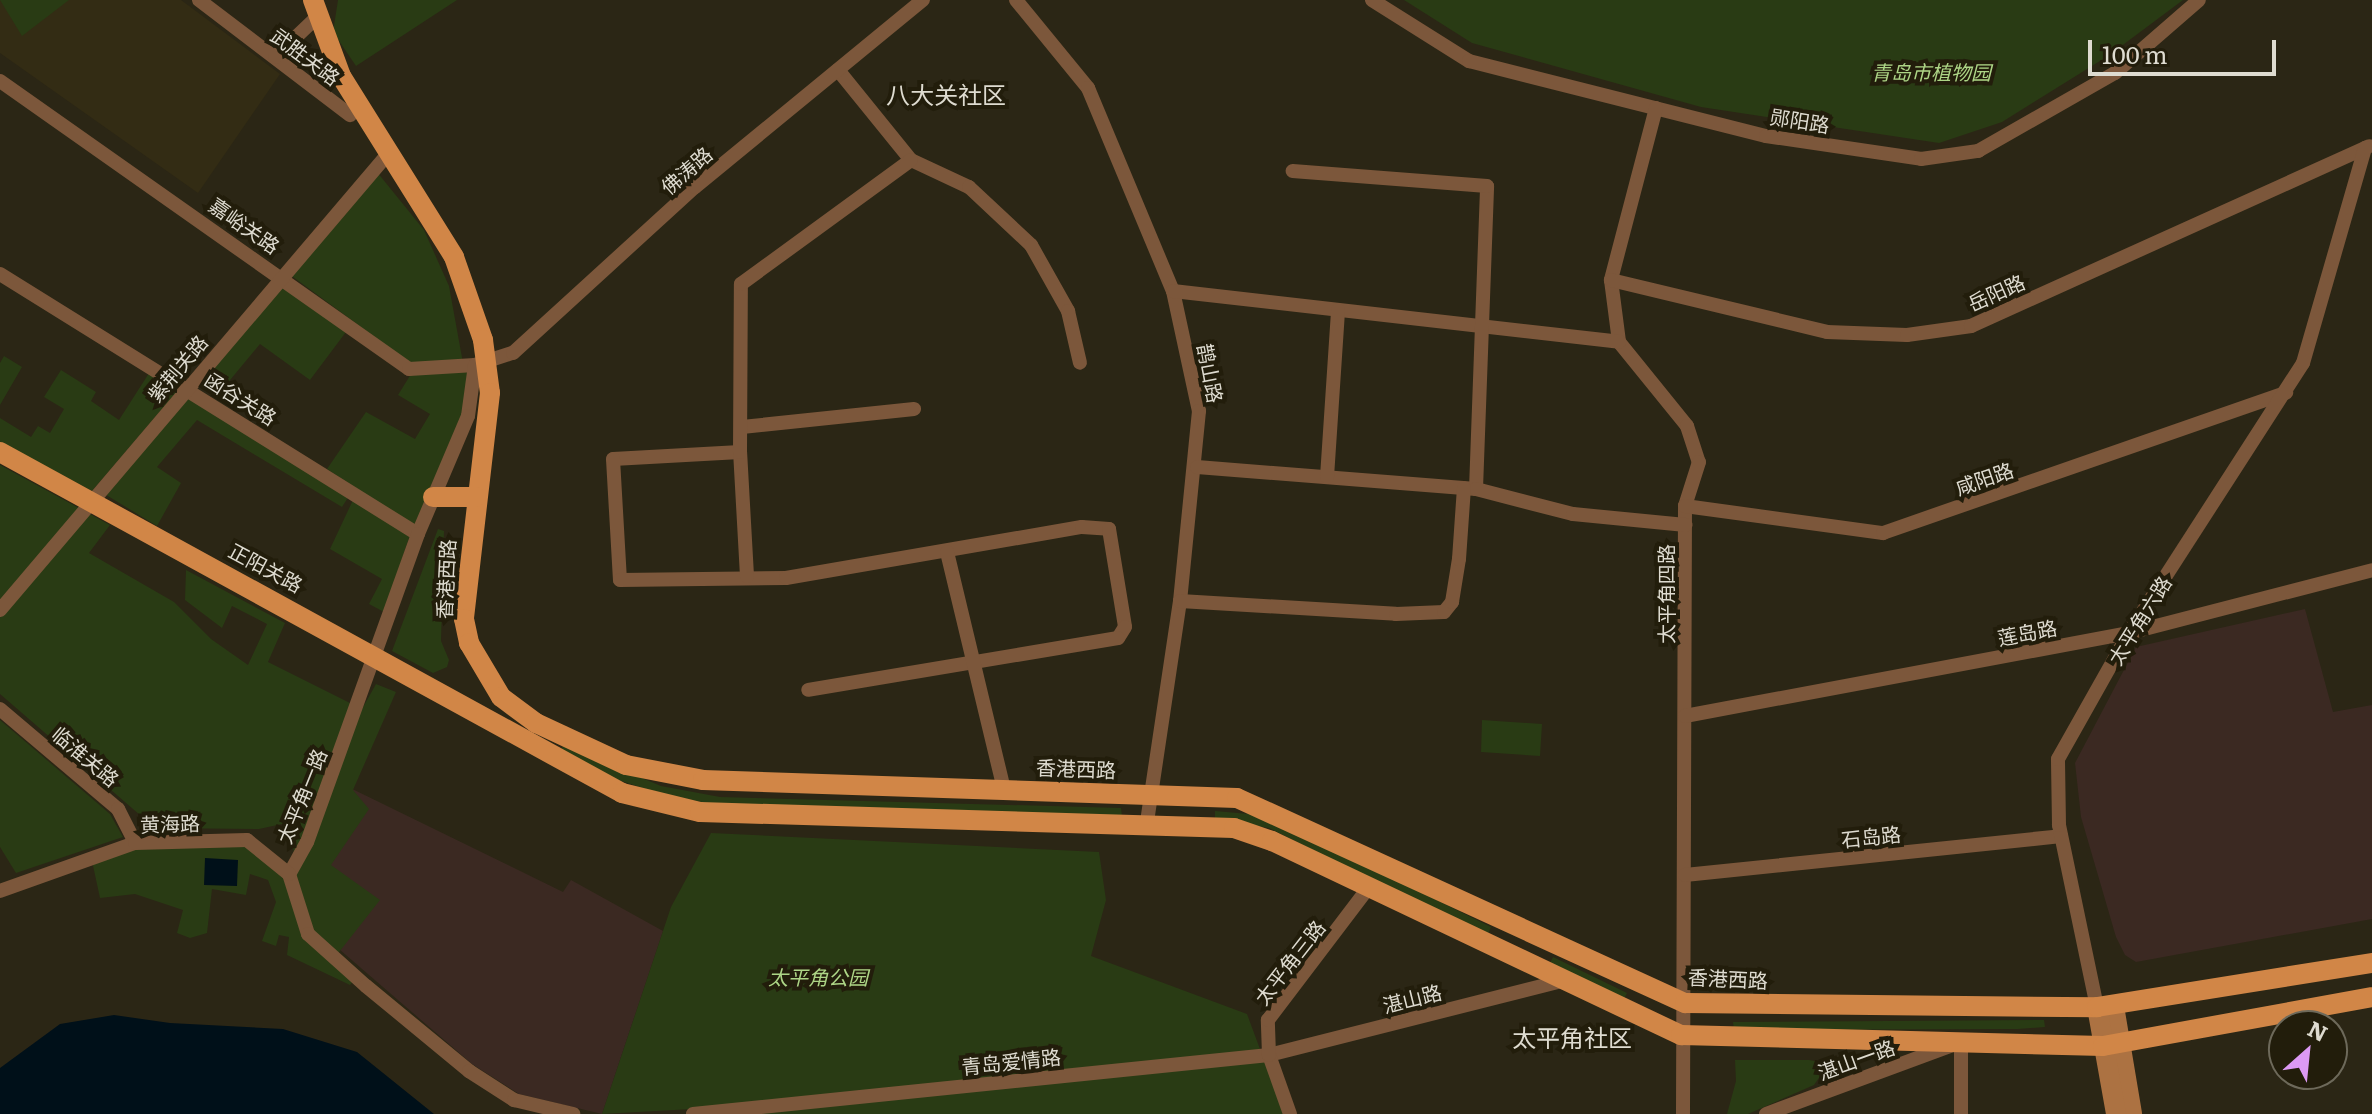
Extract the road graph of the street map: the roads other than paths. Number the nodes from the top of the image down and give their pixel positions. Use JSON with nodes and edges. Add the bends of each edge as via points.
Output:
{"nodes":[{"id":1,"x":199,"y":0,"type":"edge"},
{"id":2,"x":923,"y":0,"type":"edge"},
{"id":3,"x":1016,"y":0,"type":"edge"},
{"id":4,"x":1372,"y":0,"type":"edge"},
{"id":5,"x":2199,"y":0,"type":"edge"},
{"id":6,"x":315,"y":8,"type":"edge"},
{"id":7,"x":275,"y":57,"type":"junction"},
{"id":8,"x":838,"y":70,"type":"junction"},
{"id":9,"x":0,"y":81,"type":"edge"},
{"id":10,"x":1656,"y":108,"type":"junction"},
{"id":11,"x":350,"y":115,"type":"dead end"},
{"id":12,"x":2368,"y":147,"type":"edge"},
{"id":13,"x":387,"y":155,"type":"junction"},
{"id":14,"x":911,"y":160,"type":"junction"},
{"id":15,"x":1293,"y":171,"type":"dead end"},
{"id":16,"x":0,"y":274,"type":"edge"},
{"id":17,"x":282,"y":275,"type":"junction"},
{"id":18,"x":1611,"y":280,"type":"junction"},
{"id":19,"x":1173,"y":291,"type":"junction"},
{"id":20,"x":1338,"y":310,"type":"junction"},
{"id":21,"x":1483,"y":326,"type":"junction"},
{"id":22,"x":1619,"y":342,"type":"junction"},
{"id":23,"x":1080,"y":363,"type":"dead end"},
{"id":24,"x":482,"y":364,"type":"junction"},
{"id":25,"x":186,"y":388,"type":"junction"},
{"id":26,"x":2286,"y":393,"type":"junction"},
{"id":27,"x":914,"y":409,"type":"dead end"},
{"id":28,"x":742,"y":427,"type":"junction"},
{"id":29,"x":0,"y":452,"type":"edge"},
{"id":30,"x":740,"y":452,"type":"junction"},
{"id":31,"x":1197,"y":467,"type":"junction"},
{"id":32,"x":1327,"y":477,"type":"junction"},
{"id":33,"x":1470,"y":489,"type":"junction"},
{"id":34,"x":433,"y":497,"type":"junction"},
{"id":35,"x":476,"y":497,"type":"junction"},
{"id":36,"x":92,"y":500,"type":"junction"},
{"id":37,"x":1685,"y":506,"type":"junction"},
{"id":38,"x":1685,"y":525,"type":"junction"},
{"id":39,"x":418,"y":534,"type":"junction"},
{"id":40,"x":947,"y":552,"type":"junction"},
{"id":41,"x":2372,"y":570,"type":"edge"},
{"id":42,"x":747,"y":576,"type":"junction"},
{"id":43,"x":1180,"y":601,"type":"junction"},
{"id":44,"x":0,"y":610,"type":"edge"},
{"id":45,"x":2129,"y":633,"type":"junction"},
{"id":46,"x":378,"y":655,"type":"junction"},
{"id":47,"x":976,"y":665,"type":"junction"},
{"id":48,"x":808,"y":690,"type":"dead end"},
{"id":49,"x":0,"y":709,"type":"edge"},
{"id":50,"x":1685,"y":716,"type":"junction"},
{"id":51,"x":1004,"y":790,"type":"junction"},
{"id":52,"x":1149,"y":795,"type":"junction"},
{"id":53,"x":1147,"y":823,"type":"junction"},
{"id":54,"x":2061,"y":836,"type":"junction"},
{"id":55,"x":135,"y":843,"type":"junction"},
{"id":56,"x":289,"y":874,"type":"junction"},
{"id":57,"x":1685,"y":875,"type":"junction"},
{"id":58,"x":1369,"y":887,"type":"junction"},
{"id":59,"x":0,"y":891,"type":"edge"},
{"id":60,"x":2372,"y":963,"type":"edge"},
{"id":61,"x":1565,"y":980,"type":"junction"},
{"id":62,"x":2372,"y":997,"type":"edge"},
{"id":63,"x":1685,"y":1003,"type":"junction"},
{"id":64,"x":2106,"y":1006,"type":"junction"},
{"id":65,"x":1681,"y":1035,"type":"junction"},
{"id":66,"x":1961,"y":1042,"type":"junction"},
{"id":67,"x":2111,"y":1045,"type":"junction"},
{"id":68,"x":1269,"y":1055,"type":"junction"},
{"id":69,"x":573,"y":1114,"type":"edge"},
{"id":70,"x":695,"y":1114,"type":"edge"},
{"id":71,"x":1290,"y":1114,"type":"edge"},
{"id":72,"x":1683,"y":1114,"type":"edge"},
{"id":73,"x":1766,"y":1114,"type":"edge"},
{"id":74,"x":1961,"y":1114,"type":"edge"},
{"id":75,"x":2116,"y":1114,"type":"edge"},
{"id":76,"x":2132,"y":1114,"type":"edge"}],
"edges":[{"from":1,"to":7,"type":"street","name":"武胜关路"},
{"from":2,"to":8,"type":"street","name":"佛涛路"},
{"from":3,"to":19,"type":"street","name":"鹊山路","via":[[1088,88]]},
{"from":4,"to":10,"type":"street","name":"郧阳路","via":[[1469,61]]},
{"from":5,"to":10,"type":"street","name":"郧阳路","via":[[2115,73],[1978,151],[1921,159],[1766,136]]},
{"from":6,"to":7,"type":"street"},
{"from":6,"to":13,"type":"main road","name":"香港西路","via":[[341,76]]},
{"from":7,"to":11,"type":"street","name":"武胜关路"},
{"from":8,"to":14,"type":"street"},
{"from":8,"to":24,"type":"street","name":"佛涛路","via":[[695,187],[513,353]]},
{"from":9,"to":17,"type":"street","name":"嘉峪关路"},
{"from":10,"to":18,"type":"street"},
{"from":12,"to":18,"type":"street","name":"岳阳路","via":[[1971,326],[1907,335],[1827,332]]},
{"from":12,"to":26,"type":"street","name":"太平角六路","via":[[2303,363]]},
{"from":13,"to":17,"type":"street","name":"紫荆关路"},
{"from":13,"to":24,"type":"main road","name":"香港西路","via":[[437,221],[454,257]]},
{"from":14,"to":23,"type":"street","via":[[969,187],[1031,245],[1068,311]]},
{"from":14,"to":28,"type":"street","via":[[741,284]]},
{"from":15,"to":21,"type":"street","via":[[1487,186]]},
{"from":16,"to":25,"type":"street","name":"函谷关路"},
{"from":17,"to":24,"type":"street","name":"嘉峪关路","via":[[409,369]]},
{"from":17,"to":25,"type":"street","name":"紫荆关路"},
{"from":18,"to":22,"type":"street"},
{"from":19,"to":20,"type":"street"},
{"from":19,"to":31,"type":"street","name":"鹊山路","via":[[1199,411]]},
{"from":20,"to":21,"type":"street"},
{"from":20,"to":32,"type":"street"},
{"from":21,"to":22,"type":"street"},
{"from":21,"to":33,"type":"street"},
{"from":22,"to":37,"type":"street","name":"太平角四路","via":[[1687,426],[1699,462]]},
{"from":24,"to":34,"type":"street","name":"太平角一路","via":[[468,416]]},
{"from":24,"to":35,"type":"main road","name":"香港西路"},
{"from":25,"to":36,"type":"street","name":"紫荆关路"},
{"from":25,"to":39,"type":"street","name":"函谷关路"},
{"from":26,"to":37,"type":"street","name":"咸阳路","via":[[1883,533]]},
{"from":26,"to":45,"type":"street","name":"太平角六路"},
{"from":27,"to":28,"type":"street"},
{"from":28,"to":30,"type":"street"},
{"from":29,"to":36,"type":"main road","name":"正阳关路"},
{"from":30,"to":42,"type":"street"},
{"from":30,"to":42,"type":"street","via":[[613,459],[613,473],[620,580]]},
{"from":31,"to":32,"type":"street"},
{"from":31,"to":43,"type":"street","name":"鹊山路"},
{"from":32,"to":33,"type":"street"},
{"from":33,"to":38,"type":"street","via":[[1573,514]]},
{"from":33,"to":43,"type":"street","via":[[1452,602],[1444,612]]},
{"from":34,"to":35,"type":"main road"},
{"from":34,"to":39,"type":"street","name":"太平角一路"},
{"from":35,"to":51,"type":"main road","name":"香港西路","via":[[464,619],[469,643],[501,697],[536,723],[626,765],[703,780]]},
{"from":36,"to":44,"type":"street","name":"紫荆关路"},
{"from":36,"to":46,"type":"main road","name":"正阳关路"},
{"from":37,"to":38,"type":"street","name":"太平角四路"},
{"from":38,"to":50,"type":"street","name":"太平角四路"},
{"from":39,"to":46,"type":"street","name":"太平角一路"},
{"from":40,"to":42,"type":"street","via":[[786,578]]},
{"from":40,"to":47,"type":"street"},
{"from":40,"to":47,"type":"street","via":[[1082,527],[1109,529],[1125,627],[1118,638]]},
{"from":41,"to":45,"type":"street","name":"莲岛路"},
{"from":43,"to":52,"type":"street","name":"鹊山路"},
{"from":45,"to":50,"type":"street","name":"莲岛路"},
{"from":45,"to":54,"type":"street","name":"太平角六路","via":[[2058,759]]},
{"from":46,"to":53,"type":"main road","name":"正阳关路","via":[[622,793],[700,812]]},
{"from":46,"to":56,"type":"street","name":"太平角一路","via":[[307,842]]},
{"from":47,"to":48,"type":"street"},
{"from":47,"to":51,"type":"street"},
{"from":49,"to":55,"type":"street","name":"临淮关路","via":[[118,809]]},
{"from":50,"to":57,"type":"street","name":"太平角四路"},
{"from":51,"to":52,"type":"main road","name":"香港西路"},
{"from":52,"to":53,"type":"street","name":"鹊山路"},
{"from":52,"to":63,"type":"main road","name":"香港西路","via":[[1237,798],[1270,810]]},
{"from":53,"to":58,"type":"main road","via":[[1234,828]]},
{"from":54,"to":57,"type":"street","name":"石岛路"},
{"from":54,"to":64,"type":"street","name":"太平角六路","via":[[2088,968]]},
{"from":55,"to":56,"type":"street","name":"黄海路","via":[[247,840]]},
{"from":55,"to":59,"type":"street","name":"黄海路"},
{"from":56,"to":69,"type":"street","name":"太平角一路","via":[[308,934],[357,978],[469,1071],[514,1100]]},
{"from":57,"to":63,"type":"street","name":"太平角四路"},
{"from":58,"to":61,"type":"main road"},
{"from":58,"to":68,"type":"street","name":"太平角三路","via":[[1268,1020]]},
{"from":60,"to":64,"type":"main road","name":"香港西路"},
{"from":61,"to":65,"type":"main road"},
{"from":61,"to":68,"type":"street","name":"湛山路"},
{"from":62,"to":67,"type":"main road"},
{"from":63,"to":64,"type":"main road","name":"香港西路"},
{"from":63,"to":65,"type":"street","name":"太平角四路"},
{"from":64,"to":67,"type":"main road"},
{"from":65,"to":66,"type":"main road"},
{"from":65,"to":72,"type":"street","name":"太平角四路"},
{"from":66,"to":67,"type":"main road"},
{"from":66,"to":73,"type":"street","name":"湛山一路"},
{"from":66,"to":74,"type":"street"},
{"from":67,"to":75,"type":"main road"},
{"from":67,"to":76,"type":"main road"},
{"from":68,"to":70,"type":"street","name":"青岛爱情路"},
{"from":68,"to":71,"type":"street","name":"太平角三路"}]}
